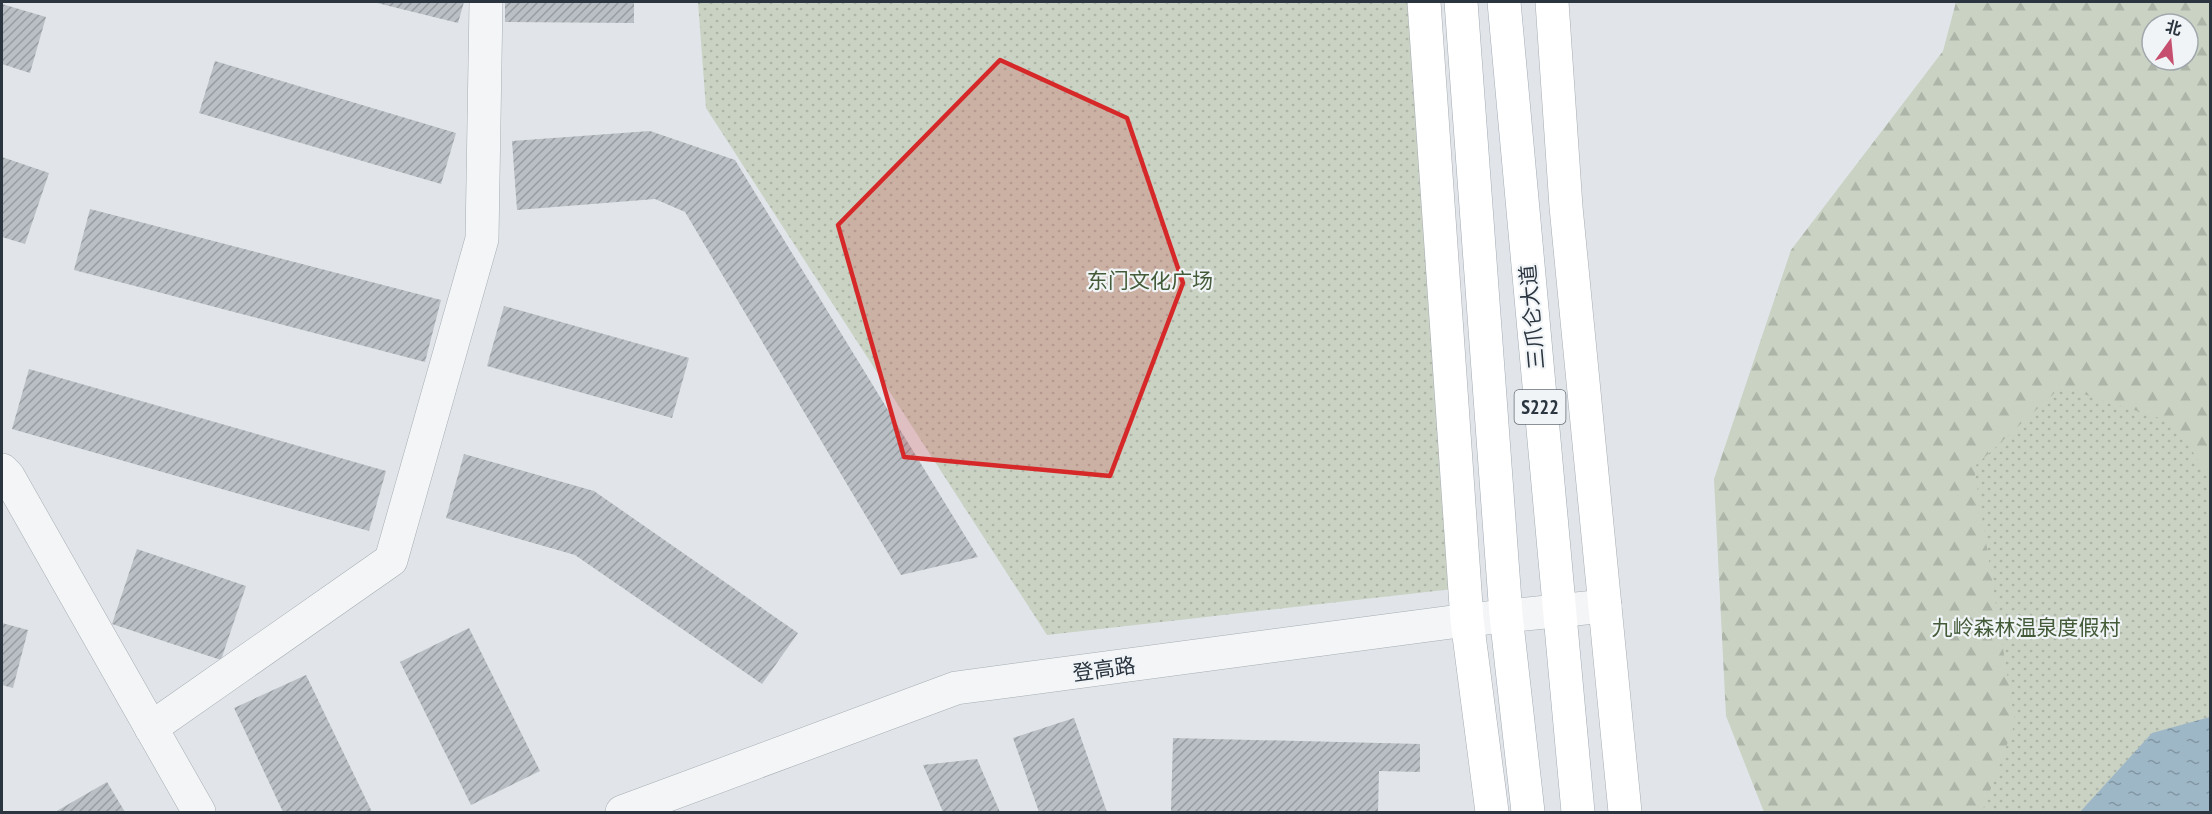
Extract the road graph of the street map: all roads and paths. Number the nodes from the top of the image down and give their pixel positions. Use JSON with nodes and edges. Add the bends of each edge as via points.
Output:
{"nodes":[{"id":1,"x":486,"y":2,"type":"edge"},
{"id":2,"x":1424,"y":2,"type":"edge"},
{"id":3,"x":1461,"y":2,"type":"edge"},
{"id":4,"x":1504,"y":2,"type":"edge"},
{"id":5,"x":1552,"y":2,"type":"edge"},
{"id":6,"x":2,"y":470,"type":"edge"},
{"id":7,"x":1605,"y":606,"type":"junction"},
{"id":8,"x":1558,"y":611,"type":"junction"},
{"id":9,"x":1506,"y":615,"type":"junction"},
{"id":10,"x":1467,"y":620,"type":"junction"},
{"id":11,"x":151,"y":728,"type":"junction"},
{"id":12,"x":199,"y":813,"type":"edge"},
{"id":13,"x":622,"y":813,"type":"edge"},
{"id":14,"x":1492,"y":813,"type":"edge"},
{"id":15,"x":1528,"y":813,"type":"edge"},
{"id":16,"x":1578,"y":813,"type":"edge"},
{"id":17,"x":1625,"y":813,"type":"edge"}],
"edges":[{"from":1,"to":11,"type":"street","via":[[482,239],[390,560]]},
{"from":2,"to":10,"type":"main road"},
{"from":3,"to":9,"type":"main road","number":"S222"},
{"from":4,"to":8,"type":"main road","name":"三爪仑大道","number":"S222"},
{"from":5,"to":7,"type":"main road","via":[[1566,207]]},
{"from":6,"to":11,"type":"street"},
{"from":7,"to":8,"type":"street","name":"登高路"},
{"from":7,"to":17,"type":"main road"},
{"from":8,"to":9,"type":"street","name":"登高路"},
{"from":8,"to":16,"type":"main road","name":"三爪仑大道","number":"S222"},
{"from":9,"to":10,"type":"street","name":"登高路"},
{"from":9,"to":15,"type":"main road","number":"S222"},
{"from":10,"to":13,"type":"street","name":"登高路","via":[[956,688]]},
{"from":10,"to":14,"type":"main road"},
{"from":11,"to":12,"type":"street"}]}
